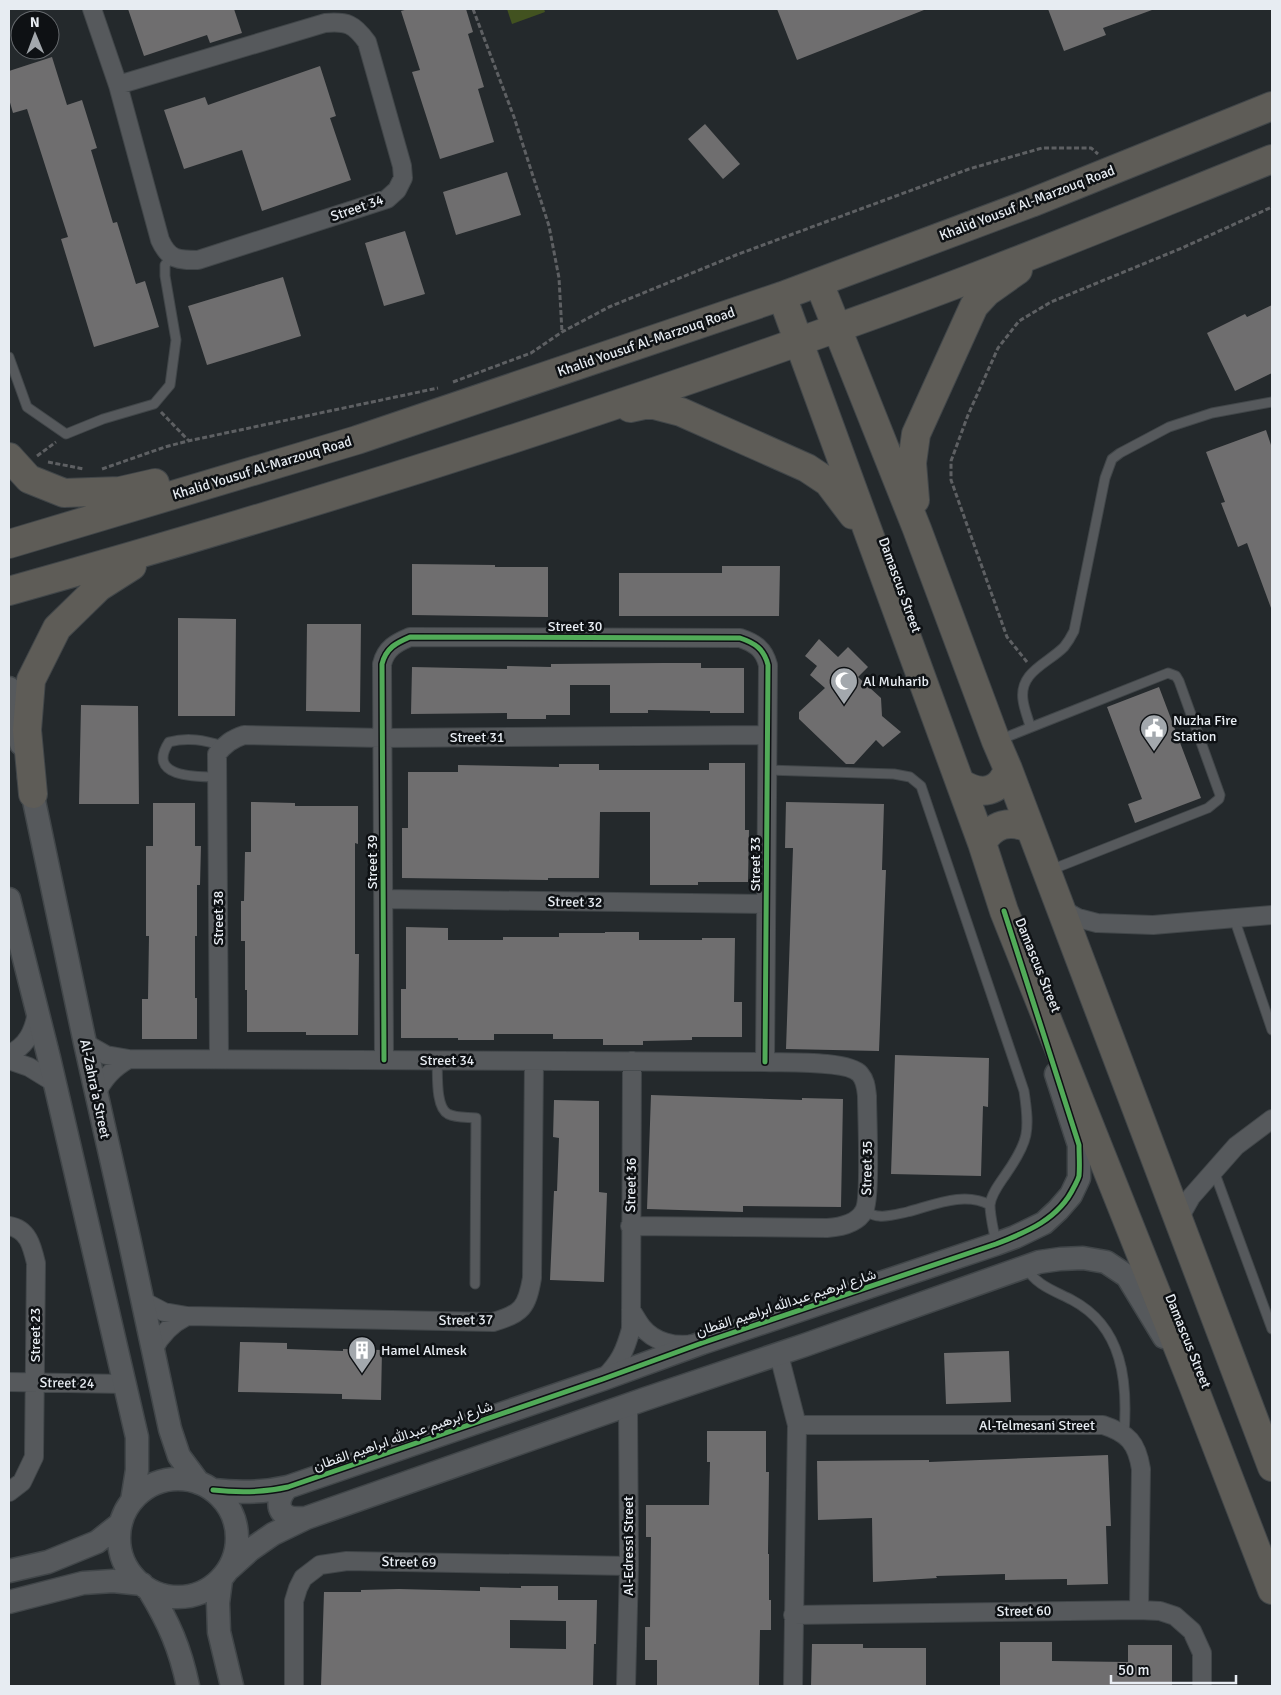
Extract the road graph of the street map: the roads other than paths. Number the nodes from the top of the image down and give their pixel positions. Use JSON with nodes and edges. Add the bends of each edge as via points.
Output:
{"nodes":[{"id":1,"x":92,"y":9,"type":"edge"},
{"id":2,"x":118,"y":85,"type":"junction"},
{"id":3,"x":1272,"y":106,"type":"edge"},
{"id":4,"x":1272,"y":159,"type":"edge"},
{"id":5,"x":1055,"y":246,"type":"junction"},
{"id":6,"x":171,"y":257,"type":"junction"},
{"id":7,"x":819,"y":283,"type":"junction"},
{"id":8,"x":782,"y":296,"type":"junction"},
{"id":9,"x":838,"y":328,"type":"junction"},
{"id":10,"x":799,"y":342,"type":"junction"},
{"id":11,"x":9,"y":357,"type":"edge"},
{"id":12,"x":1272,"y":402,"type":"edge"},
{"id":13,"x":563,"y":423,"type":"junction"},
{"id":14,"x":357,"y":440,"type":"junction"},
{"id":15,"x":9,"y":457,"type":"edge"},
{"id":16,"x":917,"y":529,"type":"junction"},
{"id":17,"x":9,"y":544,"type":"edge"},
{"id":18,"x":873,"y":545,"type":"junction"},
{"id":19,"x":159,"y":549,"type":"junction"},
{"id":20,"x":9,"y":591,"type":"edge"},
{"id":21,"x":382,"y":664,"type":"joint"},
{"id":22,"x":768,"y":665,"type":"joint"},
{"id":23,"x":9,"y":688,"type":"edge"},
{"id":24,"x":1030,"y":726,"type":"junction"},
{"id":25,"x":767,"y":735,"type":"junction"},
{"id":26,"x":383,"y":738,"type":"junction"},
{"id":27,"x":996,"y":741,"type":"junction"},
{"id":28,"x":223,"y":746,"type":"junction"},
{"id":29,"x":1008,"y":768,"type":"junction"},
{"id":30,"x":767,"y":770,"type":"junction"},
{"id":31,"x":217,"y":777,"type":"junction"},
{"id":32,"x":961,"y":783,"type":"junction"},
{"id":33,"x":33,"y":794,"type":"junction"},
{"id":34,"x":1030,"y":829,"type":"junction"},
{"id":35,"x":982,"y":843,"type":"junction"},
{"id":36,"x":1046,"y":872,"type":"junction"},
{"id":37,"x":9,"y":899,"type":"edge"},
{"id":38,"x":384,"y":900,"type":"junction"},
{"id":39,"x":766,"y":904,"type":"junction"},
{"id":40,"x":1060,"y":908,"type":"junction"},
{"id":41,"x":1004,"y":911,"type":"junction"},
{"id":42,"x":1272,"y":914,"type":"edge"},
{"id":43,"x":1234,"y":918,"type":"junction"},
{"id":44,"x":37,"y":1012,"type":"junction"},
{"id":45,"x":1272,"y":1030,"type":"edge"},
{"id":46,"x":84,"y":1043,"type":"junction"},
{"id":47,"x":9,"y":1054,"type":"edge"},
{"id":48,"x":130,"y":1059,"type":"junction"},
{"id":49,"x":219,"y":1059,"type":"junction"},
{"id":50,"x":9,"y":1060,"type":"edge"},
{"id":51,"x":384,"y":1060,"type":"junction"},
{"id":52,"x":438,"y":1060,"type":"junction"},
{"id":53,"x":534,"y":1061,"type":"junction"},
{"id":54,"x":632,"y":1061,"type":"junction"},
{"id":55,"x":765,"y":1062,"type":"junction"},
{"id":56,"x":55,"y":1083,"type":"junction"},
{"id":57,"x":96,"y":1094,"type":"junction"},
{"id":58,"x":1272,"y":1119,"type":"edge"},
{"id":59,"x":1214,"y":1171,"type":"junction"},
{"id":60,"x":117,"y":1190,"type":"junction"},
{"id":61,"x":82,"y":1199,"type":"junction"},
{"id":62,"x":990,"y":1204,"type":"junction"},
{"id":63,"x":865,"y":1211,"type":"junction"},
{"id":64,"x":1178,"y":1220,"type":"junction"},
{"id":65,"x":9,"y":1226,"type":"edge"},
{"id":66,"x":630,"y":1226,"type":"junction"},
{"id":67,"x":129,"y":1238,"type":"junction"},
{"id":68,"x":1005,"y":1240,"type":"junction"},
{"id":69,"x":94,"y":1250,"type":"junction"},
{"id":70,"x":1026,"y":1267,"type":"junction"},
{"id":71,"x":922,"y":1269,"type":"junction"},
{"id":72,"x":886,"y":1282,"type":"junction"},
{"id":73,"x":475,"y":1284,"type":"dead end"},
{"id":74,"x":937,"y":1298,"type":"junction"},
{"id":75,"x":143,"y":1301,"type":"junction"},
{"id":76,"x":631,"y":1310,"type":"junction"},
{"id":77,"x":899,"y":1312,"type":"junction"},
{"id":78,"x":188,"y":1316,"type":"junction"},
{"id":79,"x":1272,"y":1329,"type":"edge"},
{"id":80,"x":702,"y":1343,"type":"junction"},
{"id":81,"x":153,"y":1350,"type":"junction"},
{"id":82,"x":779,"y":1354,"type":"junction"},
{"id":83,"x":602,"y":1380,"type":"junction"},
{"id":84,"x":9,"y":1382,"type":"edge"},
{"id":85,"x":35,"y":1382,"type":"junction"},
{"id":86,"x":125,"y":1384,"type":"junction"},
{"id":87,"x":1193,"y":1385,"type":"junction"},
{"id":88,"x":628,"y":1406,"type":"junction"},
{"id":89,"x":474,"y":1423,"type":"junction"},
{"id":90,"x":797,"y":1425,"type":"junction"},
{"id":91,"x":1124,"y":1434,"type":"junction"},
{"id":92,"x":426,"y":1440,"type":"junction"},
{"id":93,"x":490,"y":1455,"type":"junction"},
{"id":94,"x":1272,"y":1467,"type":"edge"},
{"id":95,"x":439,"y":1472,"type":"junction"},
{"id":96,"x":206,"y":1487,"type":"junction"},
{"id":97,"x":288,"y":1487,"type":"junction"},
{"id":98,"x":9,"y":1492,"type":"edge"},
{"id":99,"x":132,"y":1501,"type":"junction"},
{"id":100,"x":306,"y":1518,"type":"junction"},
{"id":101,"x":121,"y":1523,"type":"junction"},
{"id":102,"x":48,"y":1562,"type":"junction"},
{"id":103,"x":629,"y":1566,"type":"junction"},
{"id":104,"x":9,"y":1571,"type":"edge"},
{"id":105,"x":225,"y":1574,"type":"junction"},
{"id":106,"x":145,"y":1587,"type":"junction"},
{"id":107,"x":58,"y":1589,"type":"junction"},
{"id":108,"x":1272,"y":1590,"type":"edge"},
{"id":109,"x":9,"y":1602,"type":"edge"},
{"id":110,"x":1139,"y":1610,"type":"junction"},
{"id":111,"x":793,"y":1615,"type":"junction"},
{"id":112,"x":188,"y":1686,"type":"edge"},
{"id":113,"x":232,"y":1686,"type":"edge"},
{"id":114,"x":294,"y":1686,"type":"edge"},
{"id":115,"x":626,"y":1686,"type":"edge"},
{"id":116,"x":793,"y":1686,"type":"edge"},
{"id":117,"x":1202,"y":1686,"type":"edge"}],
"edges":[{"from":1,"to":2,"type":"street"},
{"from":2,"to":6,"type":"street","via":[[160,240]]},
{"from":2,"to":6,"type":"street","name":"Street 34","via":[[325,23],[350,24],[367,42],[402,166],[403,178],[397,190],[387,199],[198,260]]},
{"from":3,"to":7,"type":"main road","name":"Khalid Yousuf Al-Marzouq Road","via":[[1031,203]]},
{"from":4,"to":5,"type":"main road"},
{"from":5,"to":9,"type":"main road"},
{"from":5,"to":16,"type":"main road","via":[[987,292],[969,315],[914,441],[912,464]]},
{"from":6,"to":11,"type":"lane","via":[[165,276],[176,340],[170,385],[154,404],[66,434],[27,407]]},
{"from":7,"to":8,"type":"main road","name":"Khalid Yousuf Al-Marzouq Road"},
{"from":7,"to":9,"type":"main road"},
{"from":8,"to":10,"type":"main road","name":"Damascus Street"},
{"from":8,"to":14,"type":"main road","name":"Khalid Yousuf Al-Marzouq Road"},
{"from":9,"to":10,"type":"main road"},
{"from":9,"to":16,"type":"main road"},
{"from":10,"to":13,"type":"main road"},
{"from":10,"to":18,"type":"main road","name":"Damascus Street"},
{"from":12,"to":24,"type":"lane","via":[[1182,422],[1135,444],[1112,459],[1105,478],[1074,631],[1064,647],[1025,680],[1023,701]]},
{"from":13,"to":18,"type":"main road","via":[[644,405],[681,412],[818,474],[844,501]]},
{"from":13,"to":19,"type":"main road"},
{"from":14,"to":15,"type":"main road","via":[[120,491],[64,493],[29,479]]},
{"from":14,"to":17,"type":"main road","name":"Khalid Yousuf Al-Marzouq Road"},
{"from":16,"to":27,"type":"main road"},
{"from":18,"to":32,"type":"main road","name":"Damascus Street"},
{"from":19,"to":20,"type":"main road"},
{"from":19,"to":33,"type":"main road","via":[[99,587],[57,628],[31,680],[26,730]]},
{"from":21,"to":22,"type":"street","name":"Street 30","via":[[390,647],[410,637],[740,638],[760,648]]},
{"from":21,"to":26,"type":"street","name":"Street 39"},
{"from":22,"to":25,"type":"street","name":"Street 33"},
{"from":23,"to":33,"type":"street","name":"Al-Zahra'a Street"},
{"from":24,"to":27,"type":"lane"},
{"from":24,"to":36,"type":"lane","via":[[1172,674],[1179,681],[1220,795],[1208,808]]},
{"from":25,"to":26,"type":"street","name":"Street 31"},
{"from":25,"to":30,"type":"street","name":"Street 33"},
{"from":26,"to":28,"type":"street","name":"Street 31","via":[[244,735]]},
{"from":26,"to":38,"type":"street","name":"Street 39"},
{"from":27,"to":29,"type":"main road"},
{"from":28,"to":31,"type":"street","via":[[217,754]]},
{"from":28,"to":31,"type":"lane","via":[[184,738],[169,742],[162,760],[166,768],[175,773]]},
{"from":29,"to":32,"type":"main road","via":[[1001,782],[988,790],[975,790]]},
{"from":29,"to":34,"type":"main road"},
{"from":30,"to":39,"type":"street","name":"Street 33"},
{"from":30,"to":62,"type":"lane","via":[[894,774],[910,777],[921,786],[1024,1091],[1028,1119],[1026,1138]]},
{"from":31,"to":49,"type":"street","name":"Street 38"},
{"from":32,"to":35,"type":"main road","name":"Damascus Street"},
{"from":33,"to":46,"type":"street","name":"Al-Zahra'a Street"},
{"from":34,"to":35,"type":"main road","via":[[1012,823],[1002,824],[994,828]]},
{"from":34,"to":36,"type":"main road"},
{"from":35,"to":41,"type":"main road","name":"Damascus Street"},
{"from":36,"to":40,"type":"main road"},
{"from":37,"to":44,"type":"street"},
{"from":38,"to":39,"type":"street","name":"Street 32"},
{"from":38,"to":51,"type":"street","name":"Street 39"},
{"from":39,"to":55,"type":"street","name":"Street 33"},
{"from":40,"to":43,"type":"street","via":[[1078,918],[1097,923],[1153,924]]},
{"from":40,"to":64,"type":"main road"},
{"from":41,"to":68,"type":"street","name":"شارع ابرهيم عبدالله ابراهيم القطان","via":[[1079,1145],[1079,1178],[1071,1195],[1044,1223]]},
{"from":41,"to":87,"type":"main road","name":"Damascus Street"},
{"from":42,"to":43,"type":"street"},
{"from":43,"to":45,"type":"lane"},
{"from":44,"to":47,"type":"street","via":[[35,1027],[27,1041]]},
{"from":44,"to":56,"type":"street"},
{"from":46,"to":48,"type":"street","name":"Street 34","via":[[106,1055]]},
{"from":46,"to":57,"type":"street","name":"Al-Zahra'a Street"},
{"from":48,"to":49,"type":"street","name":"Street 34"},
{"from":48,"to":57,"type":"street","via":[[109,1073]]},
{"from":49,"to":51,"type":"street","name":"Street 34"},
{"from":50,"to":56,"type":"street"},
{"from":51,"to":52,"type":"street","name":"Street 34"},
{"from":52,"to":53,"type":"street","name":"Street 34"},
{"from":52,"to":73,"type":"lane","via":[[439,1103],[445,1113],[476,1118]]},
{"from":53,"to":54,"type":"street","name":"Street 34"},
{"from":53,"to":78,"type":"street","name":"Street 37","via":[[532,1278],[529,1297],[511,1317],[493,1322]]},
{"from":54,"to":55,"type":"street","name":"Street 34"},
{"from":54,"to":66,"type":"street","name":"Street 36"},
{"from":55,"to":63,"type":"street","name":"Street 35","via":[[836,1064],[859,1072],[865,1082],[867,1096]]},
{"from":56,"to":61,"type":"street"},
{"from":57,"to":60,"type":"street","name":"Al-Zahra'a Street"},
{"from":58,"to":59,"type":"street","via":[[1236,1146]]},
{"from":59,"to":64,"type":"street","via":[[1191,1197]]},
{"from":59,"to":79,"type":"lane"},
{"from":60,"to":61,"type":"street","via":[[110,1203],[103,1206],[95,1207]]},
{"from":60,"to":67,"type":"street","name":"Al-Zahra'a Street"},
{"from":61,"to":69,"type":"street"},
{"from":62,"to":63,"type":"lane","via":[[971,1198],[891,1216]]},
{"from":62,"to":68,"type":"lane"},
{"from":63,"to":66,"type":"street","name":"Street 35","via":[[844,1226],[828,1228]]},
{"from":64,"to":94,"type":"main road"},
{"from":65,"to":85,"type":"street","name":"Street 23","via":[[18,1227],[26,1236],[36,1263]]},
{"from":66,"to":76,"type":"street","name":"Street 36"},
{"from":67,"to":69,"type":"street","via":[[123,1233],[107,1231],[100,1235]]},
{"from":67,"to":75,"type":"street","name":"Al-Zahra'a Street"},
{"from":68,"to":70,"type":"street","via":[[1022,1237],[1030,1240],[1035,1255]]},
{"from":68,"to":71,"type":"street","name":"شارع ابرهيم عبدالله ابراهيم القطان"},
{"from":69,"to":86,"type":"street"},
{"from":70,"to":74,"type":"street"},
{"from":70,"to":87,"type":"street","via":[[1039,1262],[1083,1258],[1106,1262],[1127,1276]]},
{"from":70,"to":91,"type":"lane","via":[[1041,1284],[1086,1308],[1110,1334],[1124,1382]]},
{"from":71,"to":72,"type":"street","name":"شارع ابرهيم عبدالله ابراهيم القطان"},
{"from":71,"to":74,"type":"street","via":[[917,1276],[918,1289],[922,1294]]},
{"from":72,"to":77,"type":"street","via":[[900,1285],[905,1291],[904,1306]]},
{"from":72,"to":80,"type":"street","name":"شارع ابرهيم عبدالله ابراهيم القطان"},
{"from":74,"to":77,"type":"street"},
{"from":75,"to":78,"type":"street","name":"Street 37","via":[[164,1312]]},
{"from":75,"to":81,"type":"street","name":"Al-Zahra'a Street"},
{"from":76,"to":80,"type":"street","via":[[642,1328],[660,1341],[681,1346]]},
{"from":76,"to":83,"type":"street","name":"Street 36","via":[[631,1330],[626,1348]]},
{"from":77,"to":82,"type":"street"},
{"from":78,"to":81,"type":"street","via":[[167,1329]]},
{"from":80,"to":83,"type":"street","name":"شارع ابرهيم عبدالله ابراهيم القطان"},
{"from":81,"to":96,"type":"street","name":"Al-Zahra'a Street","via":[[179,1456]]},
{"from":82,"to":88,"type":"street"},
{"from":82,"to":90,"type":"street"},
{"from":83,"to":89,"type":"street","name":"شارع ابرهيم عبدالله ابراهيم القطان"},
{"from":84,"to":85,"type":"street","name":"Street 24"},
{"from":85,"to":86,"type":"street","name":"Street 24"},
{"from":85,"to":98,"type":"street","name":"Street 23","via":[[34,1457],[22,1482]]},
{"from":86,"to":99,"type":"street","via":[[136,1437],[137,1470]]},
{"from":87,"to":108,"type":"main road","name":"Damascus Street"},
{"from":88,"to":93,"type":"street"},
{"from":88,"to":103,"type":"street","name":"Al-Edressi Street"},
{"from":89,"to":92,"type":"street","name":"شارع ابرهيم عبدالله ابراهيم القطان"},
{"from":89,"to":93,"type":"street","via":[[468,1430],[468,1446]]},
{"from":90,"to":91,"type":"street","name":"Al-Telmesani Street","via":[[1103,1425]]},
{"from":90,"to":111,"type":"street"},
{"from":91,"to":110,"type":"street","via":[[1139,1454],[1141,1469]]},
{"from":92,"to":95,"type":"street","via":[[435,1440],[447,1451],[445,1467]]},
{"from":92,"to":97,"type":"street","name":"شارع ابرهيم عبدالله ابراهيم القطان"},
{"from":93,"to":95,"type":"street"},
{"from":95,"to":100,"type":"street"},
{"from":96,"to":97,"type":"street","name":"شارع ابرهيم عبدالله ابراهيم القطان","via":[[247,1493]]},
{"from":96,"to":99,"type":"street","via":[[184,1479],[169,1480],[154,1484]]},
{"from":96,"to":105,"type":"street","via":[[224,1501],[233,1516],[237,1533],[236,1550]]},
{"from":97,"to":100,"type":"street","via":[[279,1502],[281,1511],[288,1517]]},
{"from":99,"to":101,"type":"street"},
{"from":100,"to":105,"type":"street","via":[[273,1534]]},
{"from":101,"to":102,"type":"street","via":[[97,1542]]},
{"from":101,"to":106,"type":"street","via":[[119,1548],[123,1561],[129,1572]]},
{"from":102,"to":104,"type":"street"},
{"from":102,"to":107,"type":"street","via":[[62,1568],[63,1583]]},
{"from":103,"to":114,"type":"street","name":"Street 69","via":[[347,1561],[320,1565],[303,1578],[294,1601]]},
{"from":103,"to":115,"type":"street","name":"Al-Edressi Street"},
{"from":105,"to":106,"type":"street","via":[[204,1591],[190,1596],[161,1595]]},
{"from":105,"to":113,"type":"street","via":[[218,1603],[219,1632]]},
{"from":106,"to":107,"type":"street","via":[[113,1580]]},
{"from":106,"to":112,"type":"street","via":[[164,1614],[177,1642]]},
{"from":107,"to":109,"type":"street"},
{"from":110,"to":111,"type":"street","name":"Street 60"},
{"from":110,"to":117,"type":"street","name":"Street 60","via":[[1175,1616],[1192,1631],[1202,1653]]},
{"from":111,"to":116,"type":"street"}]}
